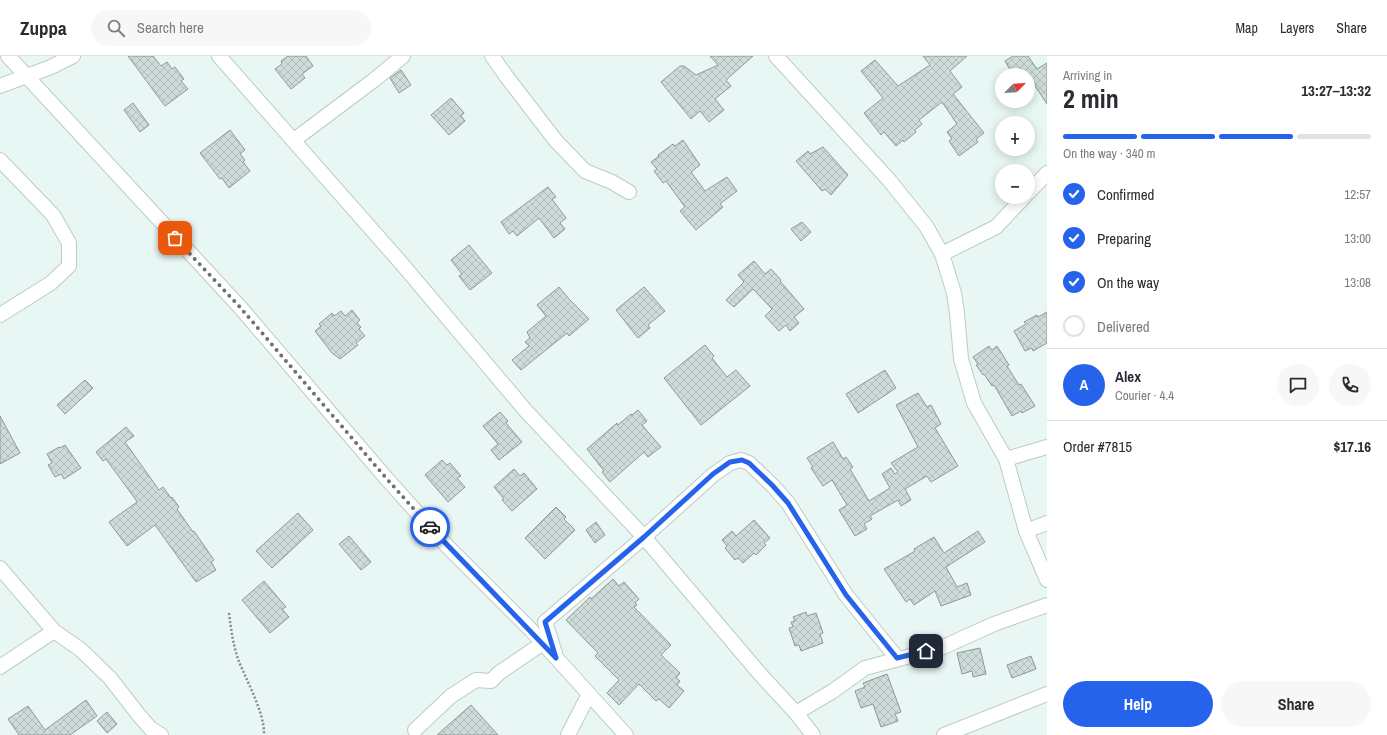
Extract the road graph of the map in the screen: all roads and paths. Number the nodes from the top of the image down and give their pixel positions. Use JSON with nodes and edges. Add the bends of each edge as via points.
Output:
{"nodes":[{"id":1,"x":8,"y":56,"type":"edge"},
{"id":2,"x":73,"y":56,"type":"edge"},
{"id":3,"x":219,"y":56,"type":"edge"},
{"id":4,"x":403,"y":56,"type":"edge"},
{"id":5,"x":492,"y":56,"type":"edge"},
{"id":6,"x":776,"y":56,"type":"edge"},
{"id":7,"x":26,"y":76,"type":"junction"},
{"id":8,"x":0,"y":86,"type":"edge"},
{"id":9,"x":294,"y":140,"type":"junction"},
{"id":10,"x":0,"y":160,"type":"edge"},
{"id":11,"x":1047,"y":173,"type":"edge"},
{"id":12,"x":1035,"y":186,"type":"edge"},
{"id":13,"x":629,"y":192,"type":"dead end"},
{"id":14,"x":1017,"y":204,"type":"edge"},
{"id":15,"x":942,"y":254,"type":"junction"},
{"id":16,"x":0,"y":315,"type":"edge"},
{"id":17,"x":1047,"y":447,"type":"edge"},
{"id":18,"x":1006,"y":459,"type":"junction"},
{"id":19,"x":1047,"y":523,"type":"edge"},
{"id":20,"x":1026,"y":531,"type":"junction"},
{"id":21,"x":644,"y":537,"type":"junction"},
{"id":22,"x":0,"y":568,"type":"edge"},
{"id":23,"x":1047,"y":580,"type":"edge"},
{"id":24,"x":1047,"y":605,"type":"edge"},
{"id":25,"x":229,"y":613,"type":"dead end"},
{"id":26,"x":54,"y":631,"type":"junction"},
{"id":27,"x":543,"y":643,"type":"junction"},
{"id":28,"x":556,"y":658,"type":"junction"},
{"id":29,"x":897,"y":658,"type":"junction"},
{"id":30,"x":0,"y":667,"type":"edge"},
{"id":31,"x":589,"y":694,"type":"junction"},
{"id":32,"x":1047,"y":694,"type":"edge"},
{"id":33,"x":796,"y":713,"type":"junction"},
{"id":34,"x":415,"y":730,"type":"dead end"},
{"id":35,"x":161,"y":735,"type":"edge"},
{"id":36,"x":264,"y":735,"type":"edge"},
{"id":37,"x":568,"y":735,"type":"edge"},
{"id":38,"x":626,"y":735,"type":"edge"},
{"id":39,"x":813,"y":735,"type":"edge"},
{"id":40,"x":944,"y":735,"type":"edge"}],
"edges":[{"from":1,"to":7,"type":"street"},
{"from":2,"to":7,"type":"street"},
{"from":3,"to":9,"type":"street"},
{"from":4,"to":9,"type":"street"},
{"from":5,"to":13,"type":"street","via":[[556,141],[585,171]]},
{"from":6,"to":15,"type":"street","via":[[889,180],[926,226]]},
{"from":7,"to":8,"type":"street"},
{"from":7,"to":27,"type":"street","via":[[239,306],[447,546]]},
{"from":9,"to":21,"type":"street","via":[[526,411]]},
{"from":10,"to":16,"type":"street","via":[[53,215],[69,243],[69,266],[51,283]]},
{"from":11,"to":12,"type":"street"},
{"from":14,"to":15,"type":"street","via":[[996,227]]},
{"from":15,"to":18,"type":"street","via":[[954,293],[961,359],[974,402]]},
{"from":17,"to":18,"type":"street"},
{"from":18,"to":20,"type":"street"},
{"from":19,"to":20,"type":"street"},
{"from":20,"to":23,"type":"street"},
{"from":21,"to":28,"type":"street","via":[[545,622]]},
{"from":21,"to":29,"type":"street","via":[[713,474],[730,462],[746,461],[788,503],[846,595]]},
{"from":21,"to":33,"type":"street"},
{"from":22,"to":26,"type":"street"},
{"from":24,"to":29,"type":"street","via":[[994,624],[940,648]]},
{"from":25,"to":36,"type":"path","via":[[233,643],[259,711]]},
{"from":26,"to":30,"type":"street"},
{"from":26,"to":35,"type":"street","via":[[81,650],[110,678],[150,728]]},
{"from":27,"to":28,"type":"street"},
{"from":27,"to":34,"type":"street","via":[[491,681],[476,680],[451,696]]},
{"from":28,"to":31,"type":"street"},
{"from":29,"to":33,"type":"street","via":[[865,668]]},
{"from":31,"to":37,"type":"street"},
{"from":31,"to":38,"type":"street"},
{"from":32,"to":40,"type":"street"},
{"from":33,"to":39,"type":"street"}]}
